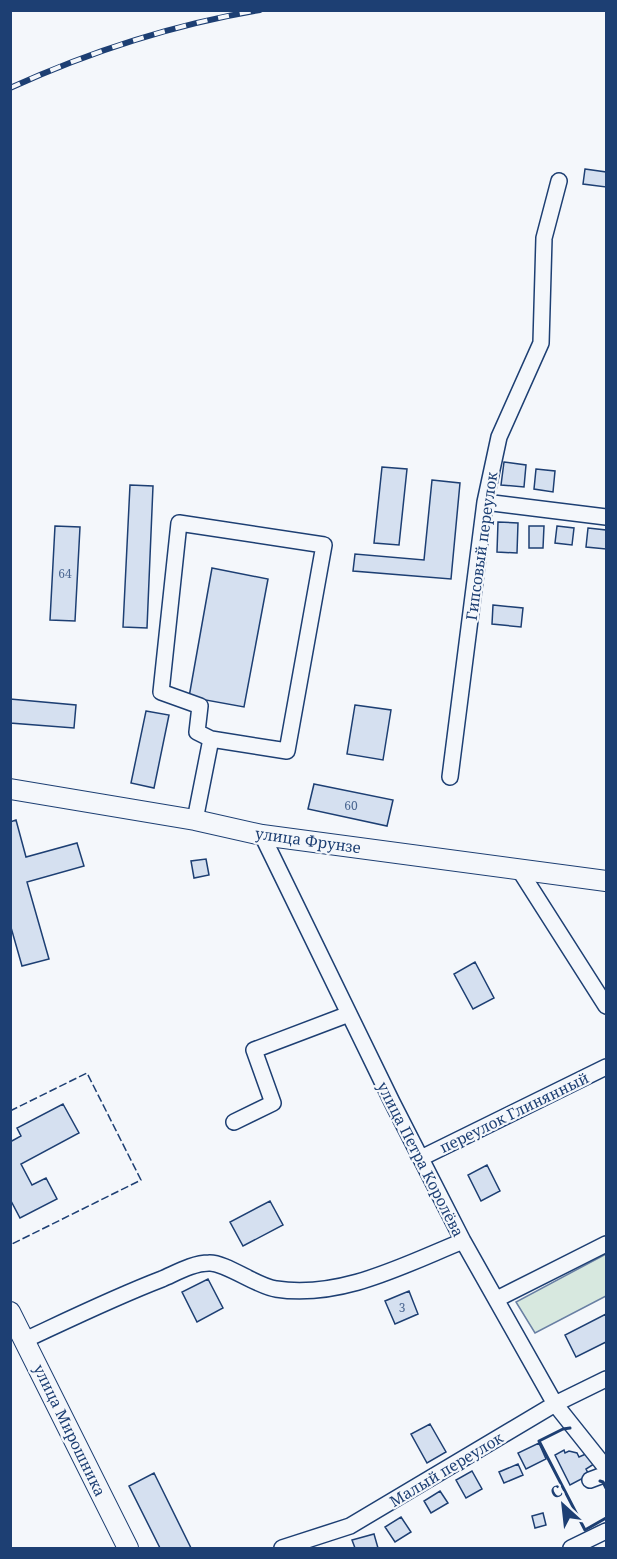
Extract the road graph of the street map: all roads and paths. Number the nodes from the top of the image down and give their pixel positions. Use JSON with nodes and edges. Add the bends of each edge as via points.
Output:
{"nodes":[{"id":1,"x":559,"y":181,"type":"dead end"},
{"id":2,"x":485,"y":502,"type":"junction"},
{"id":3,"x":606,"y":517,"type":"edge"},
{"id":4,"x":211,"y":739,"type":"junction"},
{"id":5,"x":450,"y":777,"type":"dead end"},
{"id":6,"x":10,"y":789,"type":"edge"},
{"id":7,"x":195,"y":820,"type":"junction"},
{"id":8,"x":262,"y":835,"type":"junction"},
{"id":9,"x":520,"y":871,"type":"junction"},
{"id":10,"x":606,"y":881,"type":"edge"},
{"id":11,"x":606,"y":1006,"type":"edge"},
{"id":12,"x":349,"y":1014,"type":"junction"},
{"id":13,"x":606,"y":1067,"type":"edge"},
{"id":14,"x":234,"y":1122,"type":"dead end"},
{"id":15,"x":421,"y":1158,"type":"junction"},
{"id":16,"x":463,"y":1241,"type":"junction"},
{"id":17,"x":606,"y":1244,"type":"edge"},
{"id":18,"x":497,"y":1299,"type":"junction"},
{"id":19,"x":10,"y":1312,"type":"edge"},
{"id":20,"x":25,"y":1340,"type":"junction"},
{"id":21,"x":606,"y":1379,"type":"edge"},
{"id":22,"x":555,"y":1404,"type":"junction"},
{"id":23,"x":606,"y":1468,"type":"edge"},
{"id":24,"x":606,"y":1474,"type":"edge"},
{"id":25,"x":590,"y":1480,"type":"dead end"},
{"id":26,"x":606,"y":1531,"type":"edge"},
{"id":27,"x":128,"y":1548,"type":"edge"},
{"id":28,"x":282,"y":1548,"type":"edge"},
{"id":29,"x":571,"y":1548,"type":"edge"}],
"edges":[{"from":1,"to":2,"type":"street","name":"Гипсовый переулок","via":[[544,238],[541,343],[499,437]]},
{"from":2,"to":3,"type":"street"},
{"from":2,"to":5,"type":"street","name":"Гипсовый переулок"},
{"from":4,"to":4,"type":"street","via":[[287,751],[324,545],[179,523],[160,692],[200,706],[196,732]]},
{"from":4,"to":7,"type":"street"},
{"from":6,"to":7,"type":"main road","name":"улица Фрунзе"},
{"from":7,"to":8,"type":"main road","name":"улица Фрунзе"},
{"from":8,"to":9,"type":"main road","name":"улица Фрунзе"},
{"from":8,"to":12,"type":"street","name":"улица Петра Королёва"},
{"from":9,"to":10,"type":"main road","name":"улица Фрунзе"},
{"from":9,"to":11,"type":"street"},
{"from":12,"to":14,"type":"street","via":[[254,1050],[273,1103]]},
{"from":12,"to":15,"type":"street","name":"улица Петра Королёва"},
{"from":13,"to":15,"type":"street","name":"переулок Глинянный"},
{"from":15,"to":16,"type":"street","name":"улица Петра Королёва"},
{"from":16,"to":18,"type":"street","name":"улица Петра Королёва"},
{"from":16,"to":20,"type":"street","via":[[383,1274],[318,1290],[274,1289],[211,1262],[120,1295]]},
{"from":17,"to":18,"type":"street"},
{"from":18,"to":22,"type":"street","name":"улица Петра Королёва"},
{"from":19,"to":20,"type":"main road","name":"улица Мирошника"},
{"from":20,"to":27,"type":"main road","name":"улица Мирошника"},
{"from":21,"to":22,"type":"street","name":"Малый переулок"},
{"from":22,"to":23,"type":"street","name":"улица Петра Королёва"},
{"from":22,"to":28,"type":"street","name":"Малый переулок","via":[[350,1526]]},
{"from":24,"to":25,"type":"street"},
{"from":26,"to":29,"type":"street"}]}
